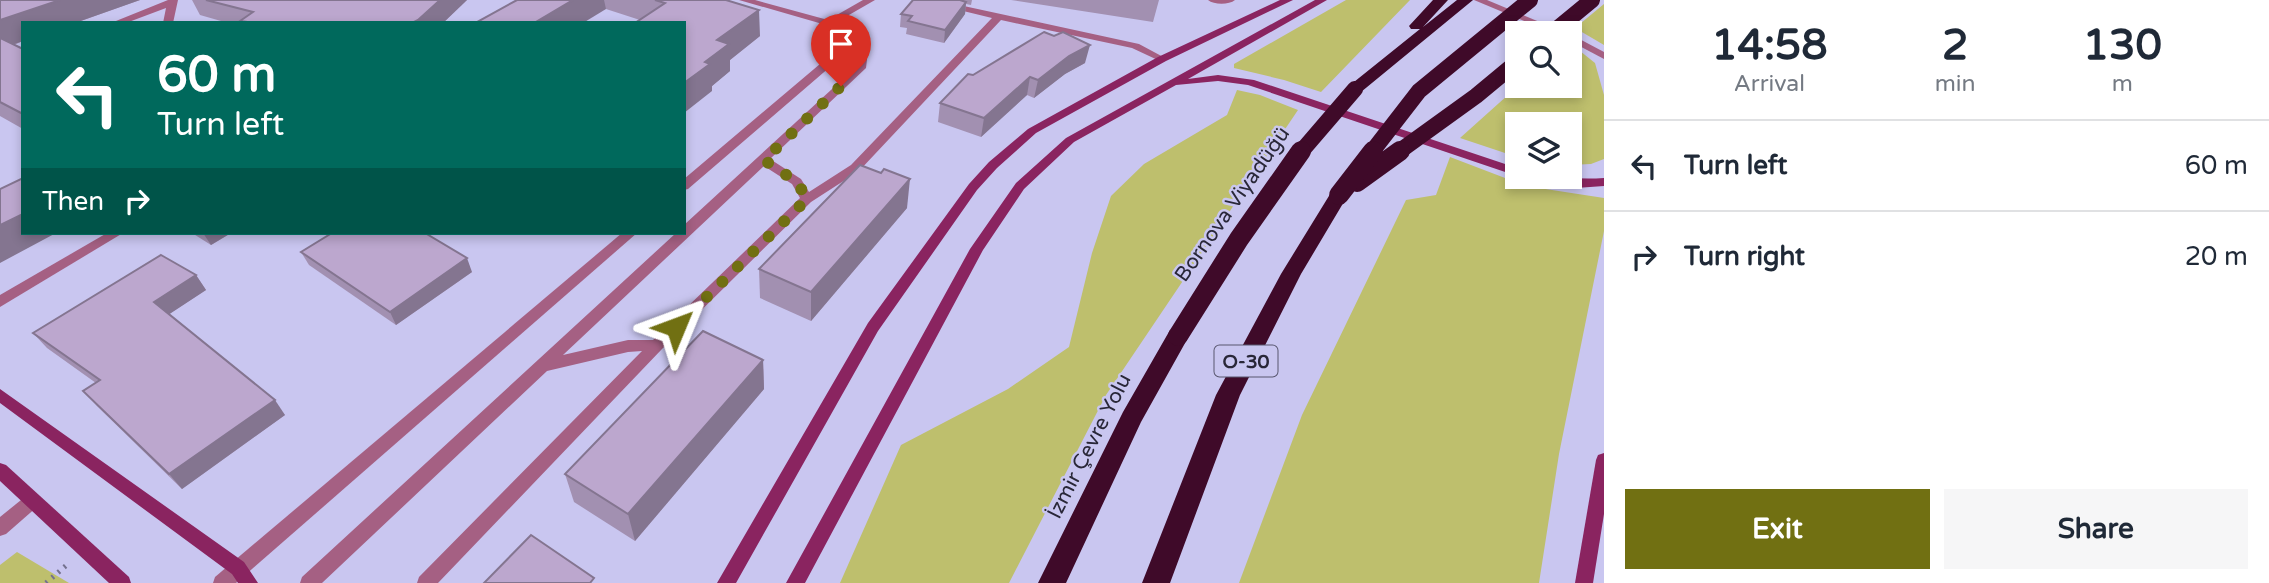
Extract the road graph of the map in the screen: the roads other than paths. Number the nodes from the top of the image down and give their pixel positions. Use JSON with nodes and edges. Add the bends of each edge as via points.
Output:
{"nodes":[{"id":1,"x":744,"y":0,"type":"edge"},
{"id":2,"x":870,"y":0,"type":"edge"},
{"id":3,"x":923,"y":0,"type":"edge"},
{"id":4,"x":1213,"y":0,"type":"edge"},
{"id":5,"x":1230,"y":0,"type":"edge"},
{"id":6,"x":1288,"y":0,"type":"edge"},
{"id":7,"x":1322,"y":0,"type":"edge"},
{"id":8,"x":1441,"y":0,"type":"edge"},
{"id":9,"x":1466,"y":0,"type":"edge"},
{"id":10,"x":1479,"y":0,"type":"edge"},
{"id":11,"x":1530,"y":0,"type":"edge"},
{"id":12,"x":1592,"y":0,"type":"edge"},
{"id":13,"x":173,"y":2,"type":"edge"},
{"id":14,"x":998,"y":17,"type":"junction"},
{"id":15,"x":121,"y":21,"type":"edge"},
{"id":16,"x":168,"y":21,"type":"edge"},
{"id":17,"x":1531,"y":21,"type":"edge"},
{"id":18,"x":1567,"y":21,"type":"edge"},
{"id":19,"x":829,"y":23,"type":"junction"},
{"id":20,"x":851,"y":43,"type":"junction"},
{"id":21,"x":1582,"y":44,"type":"edge"},
{"id":22,"x":1604,"y":56,"type":"edge"},
{"id":23,"x":1162,"y":59,"type":"junction"},
{"id":24,"x":1505,"y":72,"type":"edge"},
{"id":25,"x":1355,"y":89,"type":"junction"},
{"id":26,"x":1155,"y":92,"type":"junction"},
{"id":27,"x":764,"y":160,"type":"junction"},
{"id":28,"x":1505,"y":168,"type":"edge"},
{"id":29,"x":1604,"y":182,"type":"edge"},
{"id":30,"x":686,"y":184,"type":"edge"},
{"id":31,"x":1582,"y":184,"type":"edge"},
{"id":32,"x":1339,"y":195,"type":"junction"},
{"id":33,"x":807,"y":199,"type":"junction"},
{"id":34,"x":686,"y":232,"type":"edge"},
{"id":35,"x":113,"y":235,"type":"edge"},
{"id":36,"x":628,"y":235,"type":"edge"},
{"id":37,"x":683,"y":235,"type":"edge"},
{"id":38,"x":0,"y":302,"type":"edge"},
{"id":39,"x":1178,"y":336,"type":"joint"},
{"id":40,"x":657,"y":345,"type":"junction"},
{"id":41,"x":541,"y":367,"type":"junction"},
{"id":42,"x":0,"y":395,"type":"edge"},
{"id":43,"x":1604,"y":460,"type":"edge"},
{"id":44,"x":0,"y":470,"type":"edge"},
{"id":45,"x":32,"y":501,"type":"junction"},
{"id":46,"x":0,"y":528,"type":"edge"},
{"id":47,"x":243,"y":576,"type":"edge"},
{"id":48,"x":122,"y":583,"type":"edge"},
{"id":49,"x":222,"y":583,"type":"edge"},
{"id":50,"x":309,"y":583,"type":"edge"},
{"id":51,"x":426,"y":583,"type":"edge"},
{"id":52,"x":726,"y":583,"type":"edge"},
{"id":53,"x":795,"y":583,"type":"edge"},
{"id":54,"x":1052,"y":583,"type":"edge"},
{"id":55,"x":1156,"y":583,"type":"edge"},
{"id":56,"x":1584,"y":583,"type":"edge"}],
"edges":[{"from":1,"to":19,"type":"street"},
{"from":2,"to":19,"type":"street"},
{"from":3,"to":14,"type":"street"},
{"from":4,"to":5,"type":"street"},
{"from":6,"to":23,"type":"street"},
{"from":7,"to":26,"type":"street"},
{"from":8,"to":25,"type":"highway"},
{"from":9,"to":25,"type":"highway","name":"Bornova Viyadüğü"},
{"from":10,"to":17,"type":"street"},
{"from":11,"to":32,"type":"highway","number":"O-30","bridge":true,"via":[[1419,91]]},
{"from":12,"to":18,"type":"highway","bridge":true},
{"from":13,"to":15,"type":"street"},
{"from":13,"to":16,"type":"street"},
{"from":14,"to":23,"type":"street","via":[[1135,46]]},
{"from":14,"to":33,"type":"street","via":[[855,168]]},
{"from":19,"to":20,"type":"street"},
{"from":20,"to":27,"type":"street","via":[[864,53],[861,68]]},
{"from":20,"to":30,"type":"street"},
{"from":21,"to":22,"type":"street"},
{"from":23,"to":52,"type":"street","via":[[1032,131],[1011,146],[973,187],[873,327]]},
{"from":24,"to":32,"type":"highway","bridge":true},
{"from":25,"to":39,"type":"highway","name":"Bornova Viyadüğü","bridge":true,"via":[[1292,161]]},
{"from":26,"to":28,"type":"street","via":[[1198,79],[1250,82]]},
{"from":26,"to":53,"type":"street","via":[[1070,140],[1020,186],[977,248]]},
{"from":27,"to":33,"type":"street","via":[[797,182]]},
{"from":27,"to":34,"type":"street"},
{"from":29,"to":31,"type":"street"},
{"from":32,"to":55,"type":"highway","number":"O-30","via":[[1291,274],[1228,396]]},
{"from":33,"to":40,"type":"street"},
{"from":35,"to":38,"type":"street"},
{"from":36,"to":47,"type":"street"},
{"from":37,"to":41,"type":"street"},
{"from":39,"to":54,"type":"highway","name":"İzmir Çevre Yolu","via":[[1131,419]]},
{"from":40,"to":41,"type":"street","via":[[628,346]]},
{"from":40,"to":51,"type":"street"},
{"from":41,"to":50,"type":"street"},
{"from":42,"to":47,"type":"street"},
{"from":43,"to":56,"type":"street"},
{"from":44,"to":45,"type":"street"},
{"from":45,"to":46,"type":"street"},
{"from":45,"to":48,"type":"street"},
{"from":47,"to":49,"type":"street"}]}
